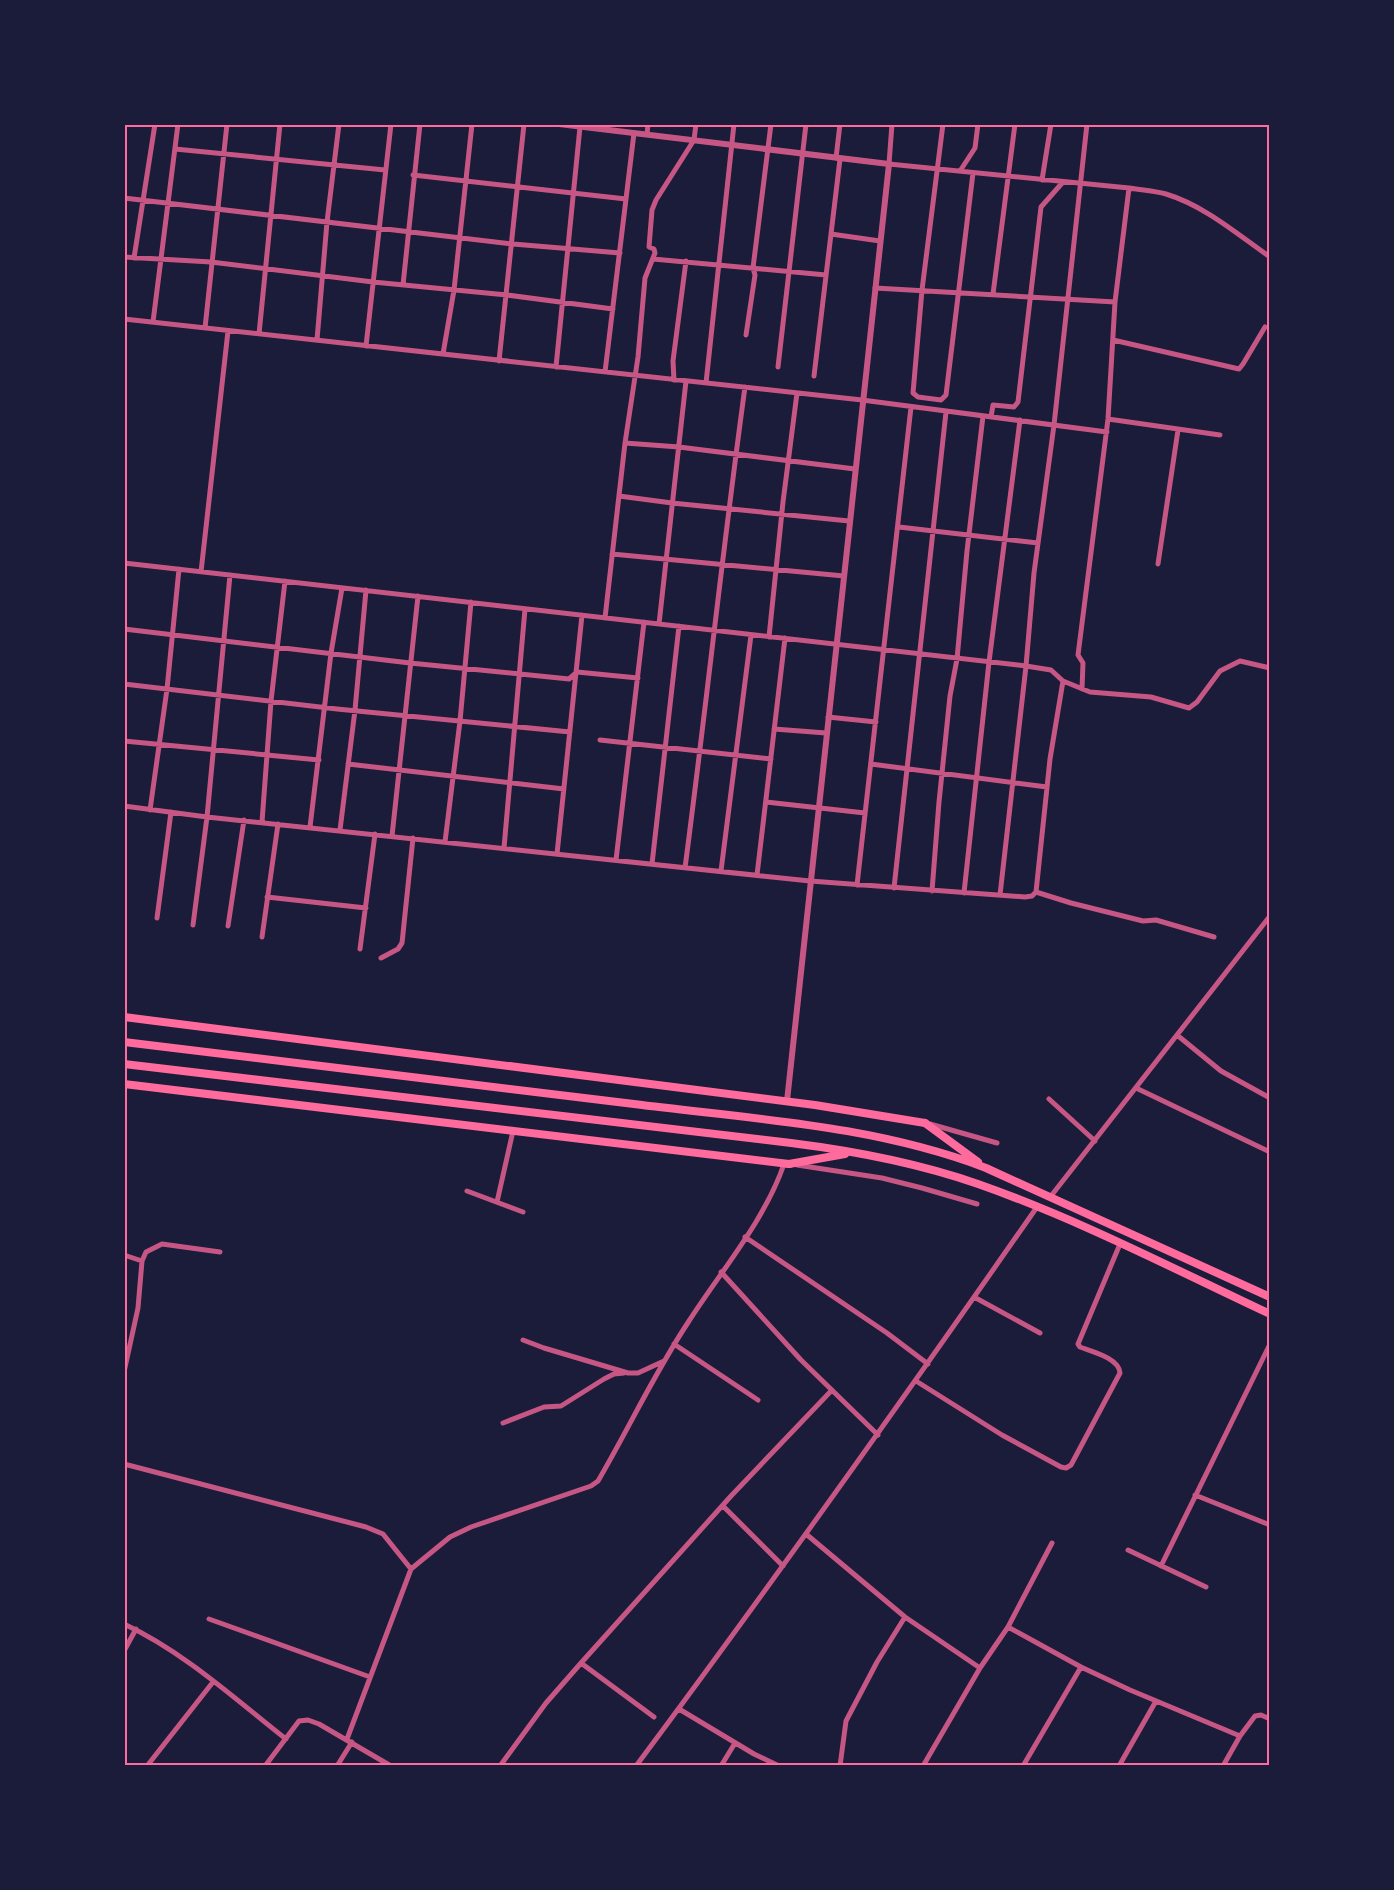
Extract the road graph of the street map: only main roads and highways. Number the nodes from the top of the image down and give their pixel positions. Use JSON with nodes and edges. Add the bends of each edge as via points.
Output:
{"nodes":[{"id":1,"x":124,"y":1017,"type":"edge"},
{"id":2,"x":124,"y":1042,"type":"edge"},
{"id":3,"x":124,"y":1064,"type":"edge"},
{"id":4,"x":124,"y":1084,"type":"edge"},
{"id":5,"x":861,"y":1153,"type":"junction"},
{"id":6,"x":986,"y":1168,"type":"junction"},
{"id":7,"x":1269,"y":1297,"type":"edge"},
{"id":8,"x":1269,"y":1314,"type":"edge"}],
"edges":[{"from":1,"to":6,"type":"main road","via":[[859,1111],[926,1123]]},
{"from":2,"to":6,"type":"main road","via":[[854,1132],[916,1144]]},
{"from":3,"to":5,"type":"main road"},
{"from":4,"to":5,"type":"main road","via":[[787,1164]]},
{"from":5,"to":8,"type":"main road","via":[[940,1172],[1037,1207]]},
{"from":6,"to":7,"type":"main road"}]}
